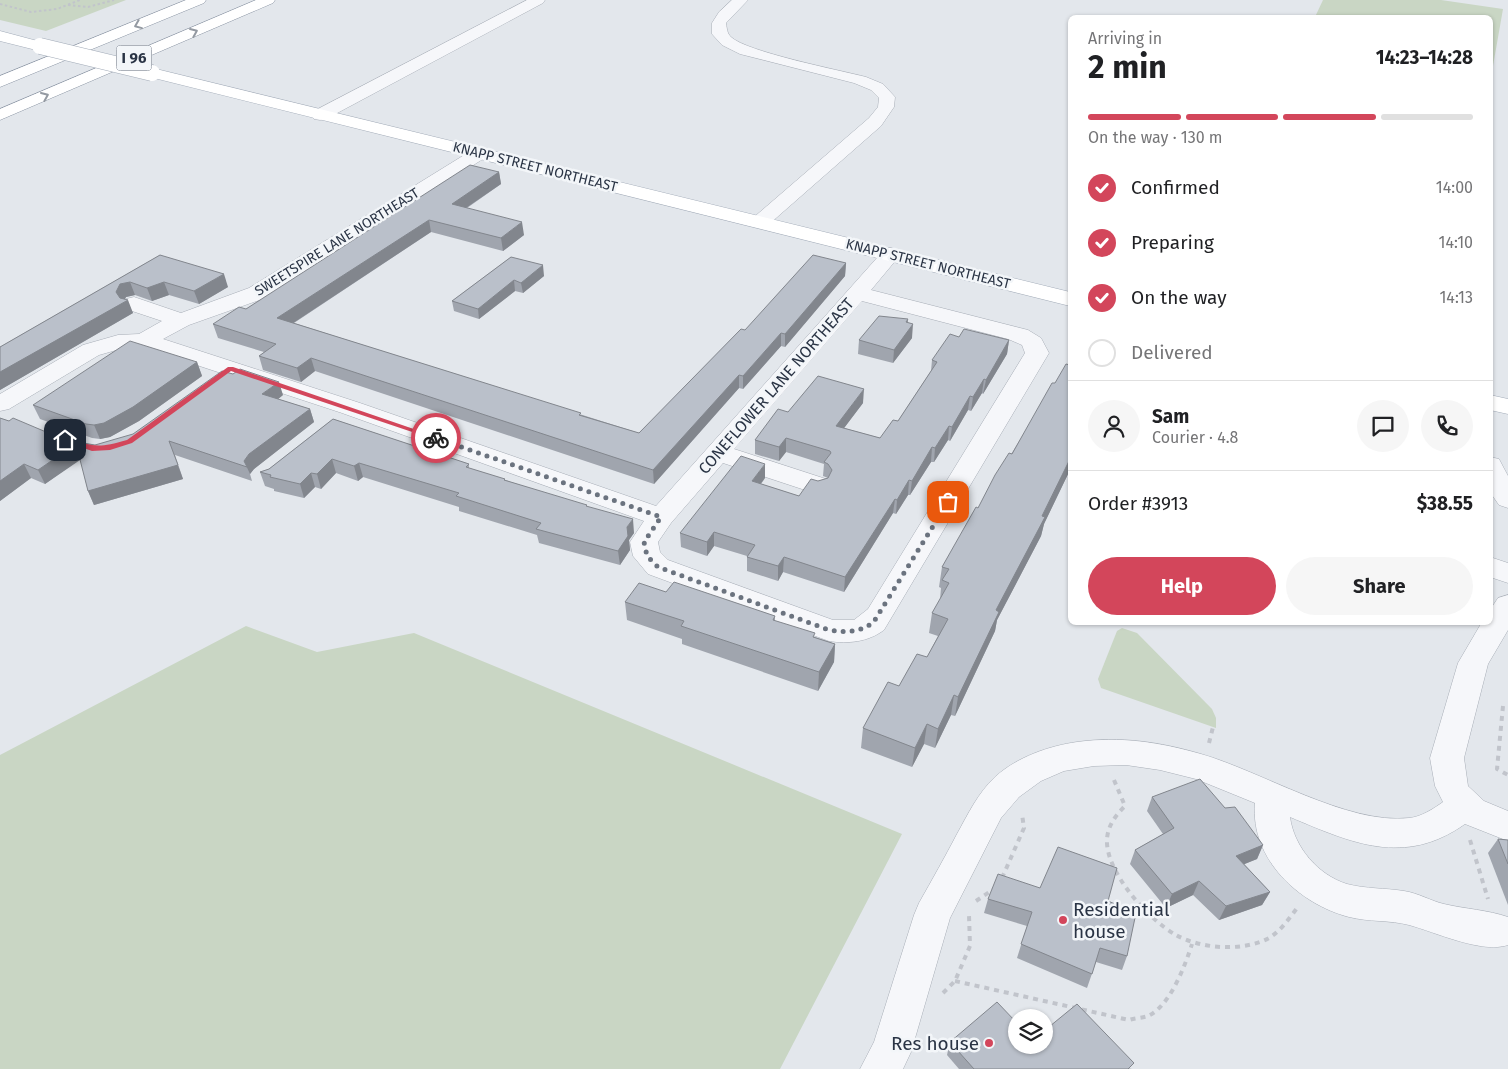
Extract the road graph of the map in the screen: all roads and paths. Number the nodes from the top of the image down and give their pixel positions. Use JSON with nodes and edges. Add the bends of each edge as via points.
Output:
{"nodes":[{"id":1,"x":80,"y":0,"type":"edge"},
{"id":2,"x":114,"y":0,"type":"edge"},
{"id":3,"x":199,"y":0,"type":"edge"},
{"id":4,"x":268,"y":0,"type":"edge"},
{"id":5,"x":538,"y":0,"type":"edge"},
{"id":6,"x":740,"y":0,"type":"edge"},
{"id":7,"x":0,"y":4,"type":"edge"},
{"id":8,"x":67,"y":5,"type":"junction"},
{"id":9,"x":0,"y":36,"type":"edge"},
{"id":10,"x":0,"y":82,"type":"edge"},
{"id":11,"x":320,"y":115,"type":"junction"},
{"id":12,"x":0,"y":116,"type":"edge"},
{"id":13,"x":480,"y":153,"type":"junction"},
{"id":14,"x":760,"y":222,"type":"junction"},
{"id":15,"x":891,"y":254,"type":"junction"},
{"id":16,"x":857,"y":293,"type":"junction"},
{"id":17,"x":1068,"y":298,"type":"edge"},
{"id":18,"x":134,"y":304,"type":"dead end"},
{"id":19,"x":181,"y":320,"type":"junction"},
{"id":20,"x":144,"y":340,"type":"junction"},
{"id":21,"x":230,"y":369,"type":"junction"},
{"id":22,"x":207,"y":386,"type":"edge"},
{"id":23,"x":1493,"y":403,"type":"edge"},
{"id":24,"x":0,"y":404,"type":"edge"},
{"id":25,"x":1508,"y":407,"type":"edge"},
{"id":26,"x":351,"y":408,"type":"junction"},
{"id":27,"x":327,"y":426,"type":"edge"},
{"id":28,"x":718,"y":452,"type":"junction"},
{"id":29,"x":1493,"y":472,"type":"edge"},
{"id":30,"x":817,"y":484,"type":"edge"},
{"id":31,"x":1508,"y":499,"type":"edge"},
{"id":32,"x":661,"y":517,"type":"junction"},
{"id":33,"x":1493,"y":569,"type":"edge"},
{"id":34,"x":1508,"y":573,"type":"edge"},
{"id":35,"x":1508,"y":605,"type":"edge"},
{"id":36,"x":1504,"y":706,"type":"dead end"},
{"id":37,"x":1112,"y":774,"type":"dead end"},
{"id":38,"x":1508,"y":775,"type":"edge"},
{"id":39,"x":1273,"y":796,"type":"junction"},
{"id":40,"x":1464,"y":806,"type":"junction"},
{"id":41,"x":1020,"y":810,"type":"dead end"},
{"id":42,"x":1508,"y":826,"type":"edge"},
{"id":43,"x":1470,"y":840,"type":"dead end"},
{"id":44,"x":1317,"y":886,"type":"junction"},
{"id":45,"x":973,"y":904,"type":"dead end"},
{"id":46,"x":971,"y":910,"type":"dead end"},
{"id":47,"x":1499,"y":931,"type":"joint"},
{"id":48,"x":1192,"y":944,"type":"junction"},
{"id":49,"x":955,"y":981,"type":"junction"},
{"id":50,"x":940,"y":996,"type":"dead end"},
{"id":51,"x":891,"y":1063,"type":"edge"}],
"edges":[{"from":1,"to":8,"type":"path"},
{"from":2,"to":8,"type":"path","via":[[88,7]]},
{"from":3,"to":10,"type":"main road","number":"I 96","one_way":true},
{"from":12,"to":4,"type":"main road","number":"I 96","one_way":true},
{"from":5,"to":11,"type":"street"},
{"from":6,"to":14,"type":"street","via":[[719,23],[720,34],[727,42],[756,54],[860,80],[877,87],[887,97],[886,107],[875,122]]},
{"from":7,"to":8,"type":"path","via":[[31,12]]},
{"from":9,"to":11,"type":"main road","name":"KNAPP STREET NORTHEAST","bridge":true},
{"from":11,"to":13,"type":"main road","name":"KNAPP STREET NORTHEAST"},
{"from":13,"to":14,"type":"main road","name":"KNAPP STREET NORTHEAST"},
{"from":13,"to":19,"type":"street","name":"SWEETSPIRE LANE NORTHEAST","via":[[257,293]]},
{"from":14,"to":15,"type":"main road","name":"KNAPP STREET NORTHEAST"},
{"from":15,"to":16,"type":"street","name":"CONEFLOWER LANE NORTHEAST"},
{"from":15,"to":17,"type":"main road","name":"KNAPP STREET NORTHEAST"},
{"from":16,"to":28,"type":"street","name":"CONEFLOWER LANE NORTHEAST"},
{"from":16,"to":32,"type":"street","name":"CONEFLOWER LANE NORTHEAST","via":[[1016,334],[1034,342],[1038,350],[873,623],[858,631],[829,630],[658,567],[647,556],[644,542]]},
{"from":18,"to":19,"type":"street"},
{"from":19,"to":20,"type":"street","name":"SWEETSPIRE LANE NORTHEAST"},
{"from":20,"to":21,"type":"street"},
{"from":20,"to":24,"type":"street","name":"SWEETSPIRE LANE NORTHEAST","via":[[118,342],[91,350]]},
{"from":21,"to":22,"type":"street"},
{"from":21,"to":26,"type":"street"},
{"from":23,"to":25,"type":"main road"},
{"from":26,"to":27,"type":"street"},
{"from":26,"to":32,"type":"street"},
{"from":28,"to":30,"type":"street"},
{"from":28,"to":32,"type":"street","name":"CONEFLOWER LANE NORTHEAST"},
{"from":29,"to":31,"type":"street"},
{"from":33,"to":34,"type":"street"},
{"from":35,"to":40,"type":"street","via":[[1473,663],[1446,758],[1452,791]]},
{"from":36,"to":38,"type":"path","via":[[1497,769]]},
{"from":37,"to":48,"type":"path","via":[[1125,806],[1114,816],[1108,832],[1112,864],[1144,909],[1165,929]]},
{"from":39,"to":40,"type":"street","via":[[1368,830],[1392,834],[1412,833],[1441,822]]},
{"from":39,"to":44,"type":"street","via":[[1270,809],[1272,829],[1282,850]]},
{"from":39,"to":51,"type":"street","via":[[1202,767],[1126,752],[1060,758],[1029,771],[1007,787],[989,808],[932,915]]},
{"from":40,"to":42,"type":"street"},
{"from":41,"to":45,"type":"path","via":[[1024,828],[1002,879]]},
{"from":43,"to":47,"type":"path"},
{"from":44,"to":47,"type":"street","via":[[1340,898],[1364,904],[1403,907],[1444,921]]},
{"from":44,"to":48,"type":"path","via":[[1271,936],[1248,945]]},
{"from":46,"to":49,"type":"path","via":[[968,917],[970,946]]},
{"from":48,"to":49,"type":"path","via":[[1186,964],[1163,1001],[1150,1015],[1129,1020]]},
{"from":49,"to":50,"type":"path"}]}
